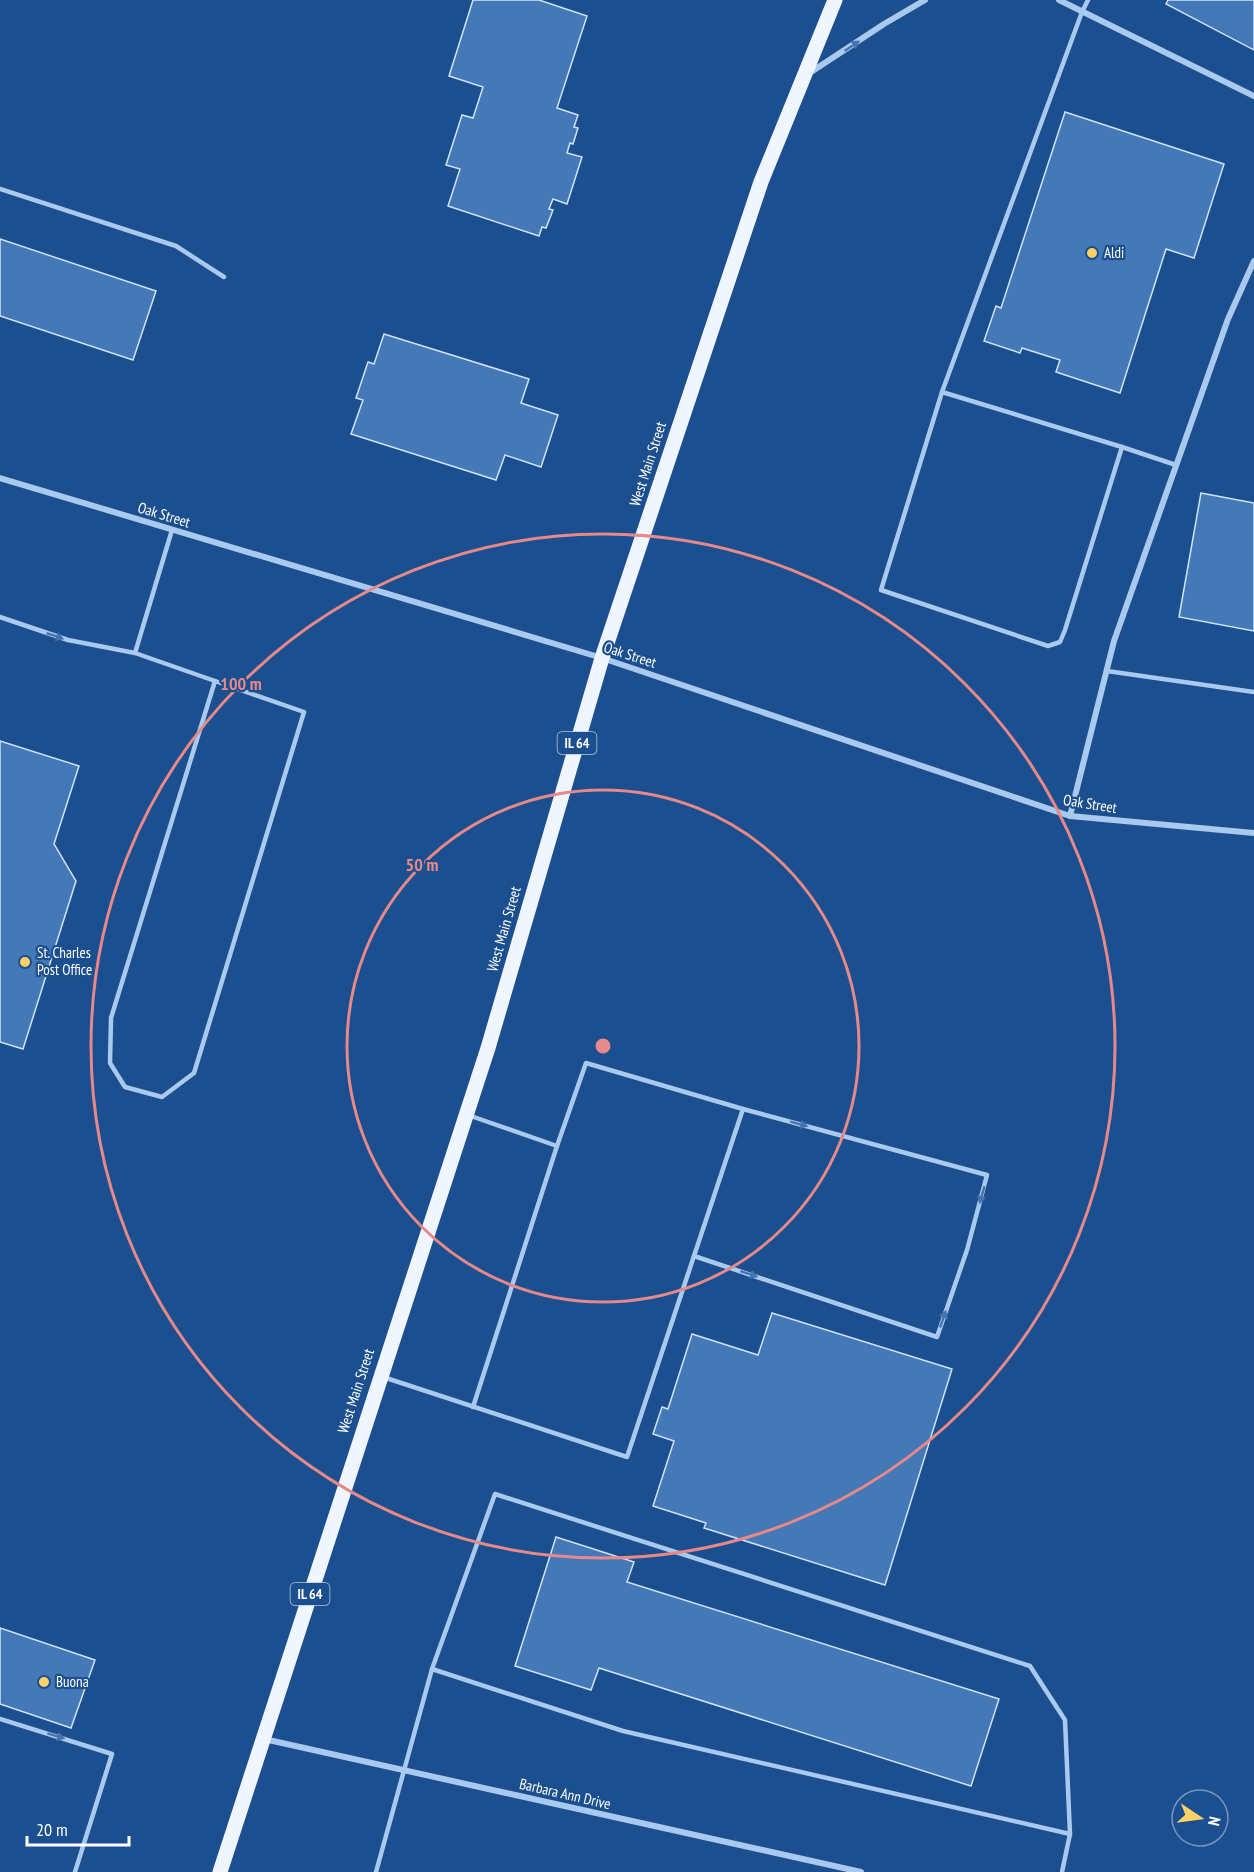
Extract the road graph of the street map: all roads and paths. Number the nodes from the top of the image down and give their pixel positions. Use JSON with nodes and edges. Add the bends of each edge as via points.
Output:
{"nodes":[{"id":1,"x":835,"y":0,"type":"edge"},
{"id":2,"x":925,"y":0,"type":"edge"},
{"id":3,"x":1059,"y":0,"type":"edge"},
{"id":4,"x":1088,"y":0,"type":"edge"},
{"id":5,"x":1082,"y":12,"type":"junction"},
{"id":6,"x":803,"y":78,"type":"junction"},
{"id":7,"x":1254,"y":96,"type":"edge"},
{"id":8,"x":0,"y":189,"type":"edge"},
{"id":9,"x":1254,"y":261,"type":"edge"},
{"id":10,"x":224,"y":277,"type":"dead end"},
{"id":11,"x":942,"y":393,"type":"junction"},
{"id":12,"x":1122,"y":447,"type":"junction"},
{"id":13,"x":1176,"y":465,"type":"junction"},
{"id":14,"x":0,"y":478,"type":"edge"},
{"id":15,"x":172,"y":530,"type":"junction"},
{"id":16,"x":0,"y":617,"type":"edge"},
{"id":17,"x":135,"y":653,"type":"junction"},
{"id":18,"x":602,"y":658,"type":"junction"},
{"id":19,"x":1107,"y":671,"type":"junction"},
{"id":20,"x":215,"y":681,"type":"junction"},
{"id":21,"x":1254,"y":692,"type":"edge"},
{"id":22,"x":1070,"y":816,"type":"junction"},
{"id":23,"x":1254,"y":833,"type":"edge"},
{"id":24,"x":743,"y":1109,"type":"junction"},
{"id":25,"x":466,"y":1114,"type":"junction"},
{"id":26,"x":557,"y":1146,"type":"junction"},
{"id":27,"x":694,"y":1256,"type":"junction"},
{"id":28,"x":380,"y":1377,"type":"junction"},
{"id":29,"x":473,"y":1407,"type":"junction"},
{"id":30,"x":432,"y":1669,"type":"junction"},
{"id":31,"x":0,"y":1719,"type":"edge"},
{"id":32,"x":264,"y":1739,"type":"junction"},
{"id":33,"x":404,"y":1770,"type":"junction"},
{"id":34,"x":1070,"y":1834,"type":"junction"},
{"id":35,"x":75,"y":1872,"type":"edge"},
{"id":36,"x":220,"y":1872,"type":"edge"},
{"id":37,"x":376,"y":1872,"type":"edge"},
{"id":38,"x":861,"y":1872,"type":"edge"},
{"id":39,"x":1062,"y":1872,"type":"edge"}],
"edges":[{"from":1,"to":6,"type":"main road","name":"West Main Street","number":"IL 64"},
{"from":6,"to":2,"type":"street","one_way":true},
{"from":3,"to":5,"type":"street"},
{"from":4,"to":5,"type":"lane"},
{"from":5,"to":7,"type":"street"},
{"from":5,"to":11,"type":"lane"},
{"from":6,"to":18,"type":"main road","name":"West Main Street","number":"IL 64","via":[[761,183]]},
{"from":8,"to":10,"type":"lane","via":[[176,246]]},
{"from":9,"to":13,"type":"street","via":[[1228,319]]},
{"from":11,"to":12,"type":"lane"},
{"from":11,"to":12,"type":"lane","via":[[881,590],[1048,645],[1060,642],[1065,630]]},
{"from":12,"to":13,"type":"lane"},
{"from":13,"to":19,"type":"street"},
{"from":14,"to":15,"type":"street","name":"Oak Street"},
{"from":15,"to":17,"type":"lane"},
{"from":15,"to":18,"type":"street","name":"Oak Street"},
{"from":16,"to":17,"type":"lane","one_way":true,"via":[[68,640]]},
{"from":17,"to":20,"type":"lane"},
{"from":18,"to":22,"type":"street","name":"Oak Street"},
{"from":18,"to":25,"type":"main road","name":"West Main Street","number":"IL 64"},
{"from":19,"to":21,"type":"lane"},
{"from":19,"to":22,"type":"street"},
{"from":20,"to":20,"type":"lane","via":[[111,1018],[111,1063],[125,1087],[162,1097],[194,1073],[303,712]]},
{"from":22,"to":23,"type":"street","name":"Oak Street"},
{"from":24,"to":26,"type":"lane","via":[[586,1063]]},
{"from":24,"to":27,"type":"lane"},
{"from":24,"to":27,"type":"lane","via":[[987,1174],[967,1250],[937,1337]]},
{"from":25,"to":26,"type":"lane"},
{"from":25,"to":28,"type":"main road","name":"West Main Street","number":"IL 64"},
{"from":26,"to":29,"type":"lane"},
{"from":27,"to":29,"type":"lane","via":[[627,1457]]},
{"from":28,"to":29,"type":"lane"},
{"from":28,"to":32,"type":"main road","name":"West Main Street","number":"IL 64"},
{"from":30,"to":33,"type":"lane"},
{"from":30,"to":34,"type":"lane","via":[[623,1731]]},
{"from":30,"to":34,"type":"lane","via":[[495,1494],[1030,1666],[1065,1720]]},
{"from":31,"to":35,"type":"lane","one_way":true,"via":[[112,1754]]},
{"from":32,"to":33,"type":"street","name":"Barbara Ann Drive"},
{"from":32,"to":36,"type":"main road","name":"West Main Street","number":"IL 64"},
{"from":33,"to":37,"type":"lane"},
{"from":33,"to":38,"type":"street","name":"Barbara Ann Drive"},
{"from":34,"to":39,"type":"lane"}]}
